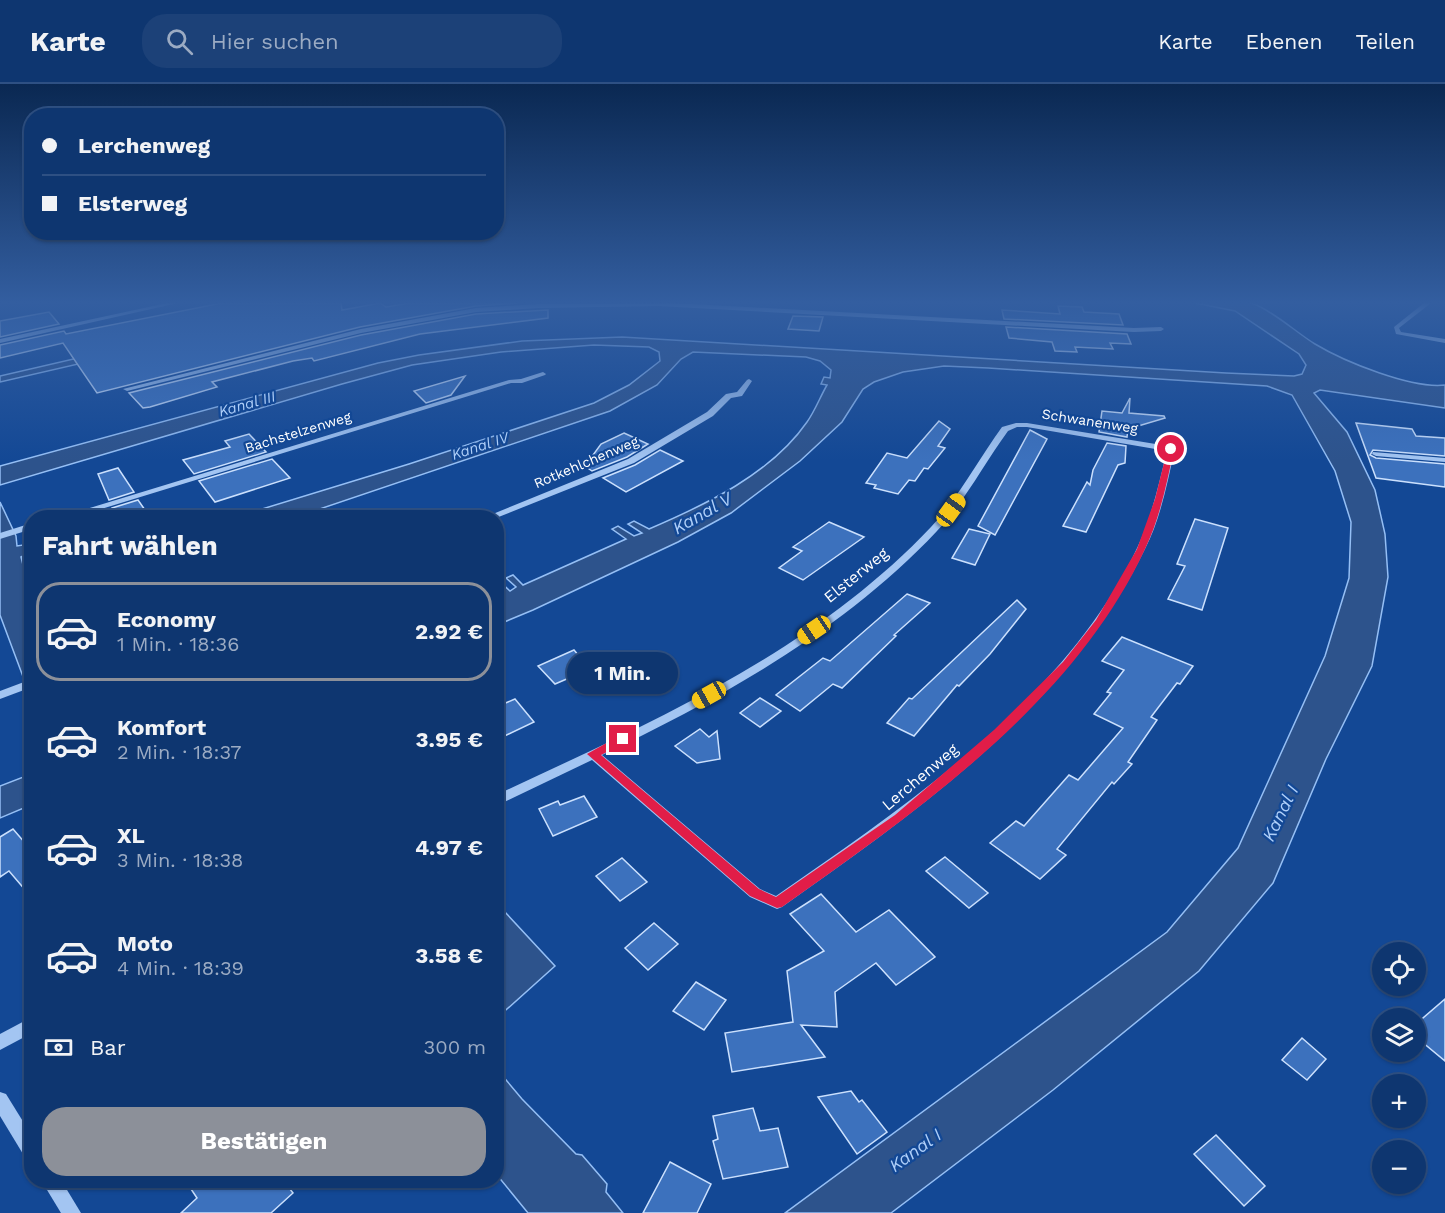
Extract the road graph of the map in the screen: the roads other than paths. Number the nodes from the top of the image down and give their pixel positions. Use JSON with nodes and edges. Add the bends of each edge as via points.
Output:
{"nodes":[{"id":1,"x":262,"y":356,"type":"edge"},
{"id":2,"x":543,"y":374,"type":"dead end"},
{"id":3,"x":749,"y":381,"type":"dead end"},
{"id":4,"x":127,"y":389,"type":"dead end"},
{"id":5,"x":1005,"y":429,"type":"joint"},
{"id":6,"x":1171,"y":449,"type":"joint"},
{"id":7,"x":1376,"y":454,"type":"dead end"},
{"id":8,"x":1445,"y":460,"type":"edge"},
{"id":9,"x":87,"y":510,"type":"edge"},
{"id":10,"x":504,"y":511,"type":"edge"},
{"id":11,"x":24,"y":528,"type":"edge"},
{"id":12,"x":0,"y":536,"type":"edge"},
{"id":13,"x":24,"y":686,"type":"edge"},
{"id":14,"x":0,"y":695,"type":"edge"},
{"id":15,"x":593,"y":754,"type":"junction"},
{"id":16,"x":504,"y":797,"type":"edge"},
{"id":17,"x":24,"y":1028,"type":"edge"},
{"id":18,"x":0,"y":1042,"type":"edge"},
{"id":19,"x":0,"y":1100,"type":"edge"},
{"id":20,"x":24,"y":1140,"type":"edge"},
{"id":21,"x":55,"y":1188,"type":"edge"},
{"id":22,"x":72,"y":1213,"type":"edge"}],
"edges":[{"from":1,"to":4,"type":"street"},
{"from":2,"to":9,"type":"street","name":"Bachstelzenweg"},
{"from":3,"to":10,"type":"street","name":"Rotkehlchenweg","via":[[739,394],[729,396],[710,414],[642,456]]},
{"from":5,"to":6,"type":"street","name":"Schwanenweg","via":[[1027,424]]},
{"from":5,"to":15,"type":"street","name":"Elsterweg","via":[[951,510],[910,554],[873,585],[745,675]]},
{"from":6,"to":15,"type":"street","name":"Lerchenweg","via":[[1141,549],[1100,621],[1066,665],[998,733],[899,818],[777,903],[755,892]]},
{"from":7,"to":8,"type":"street"},
{"from":11,"to":12,"type":"street"},
{"from":13,"to":14,"type":"street"},
{"from":15,"to":16,"type":"street","name":"Elsterweg"},
{"from":17,"to":18,"type":"street"},
{"from":19,"to":20,"type":"street"},
{"from":21,"to":22,"type":"street"}]}
